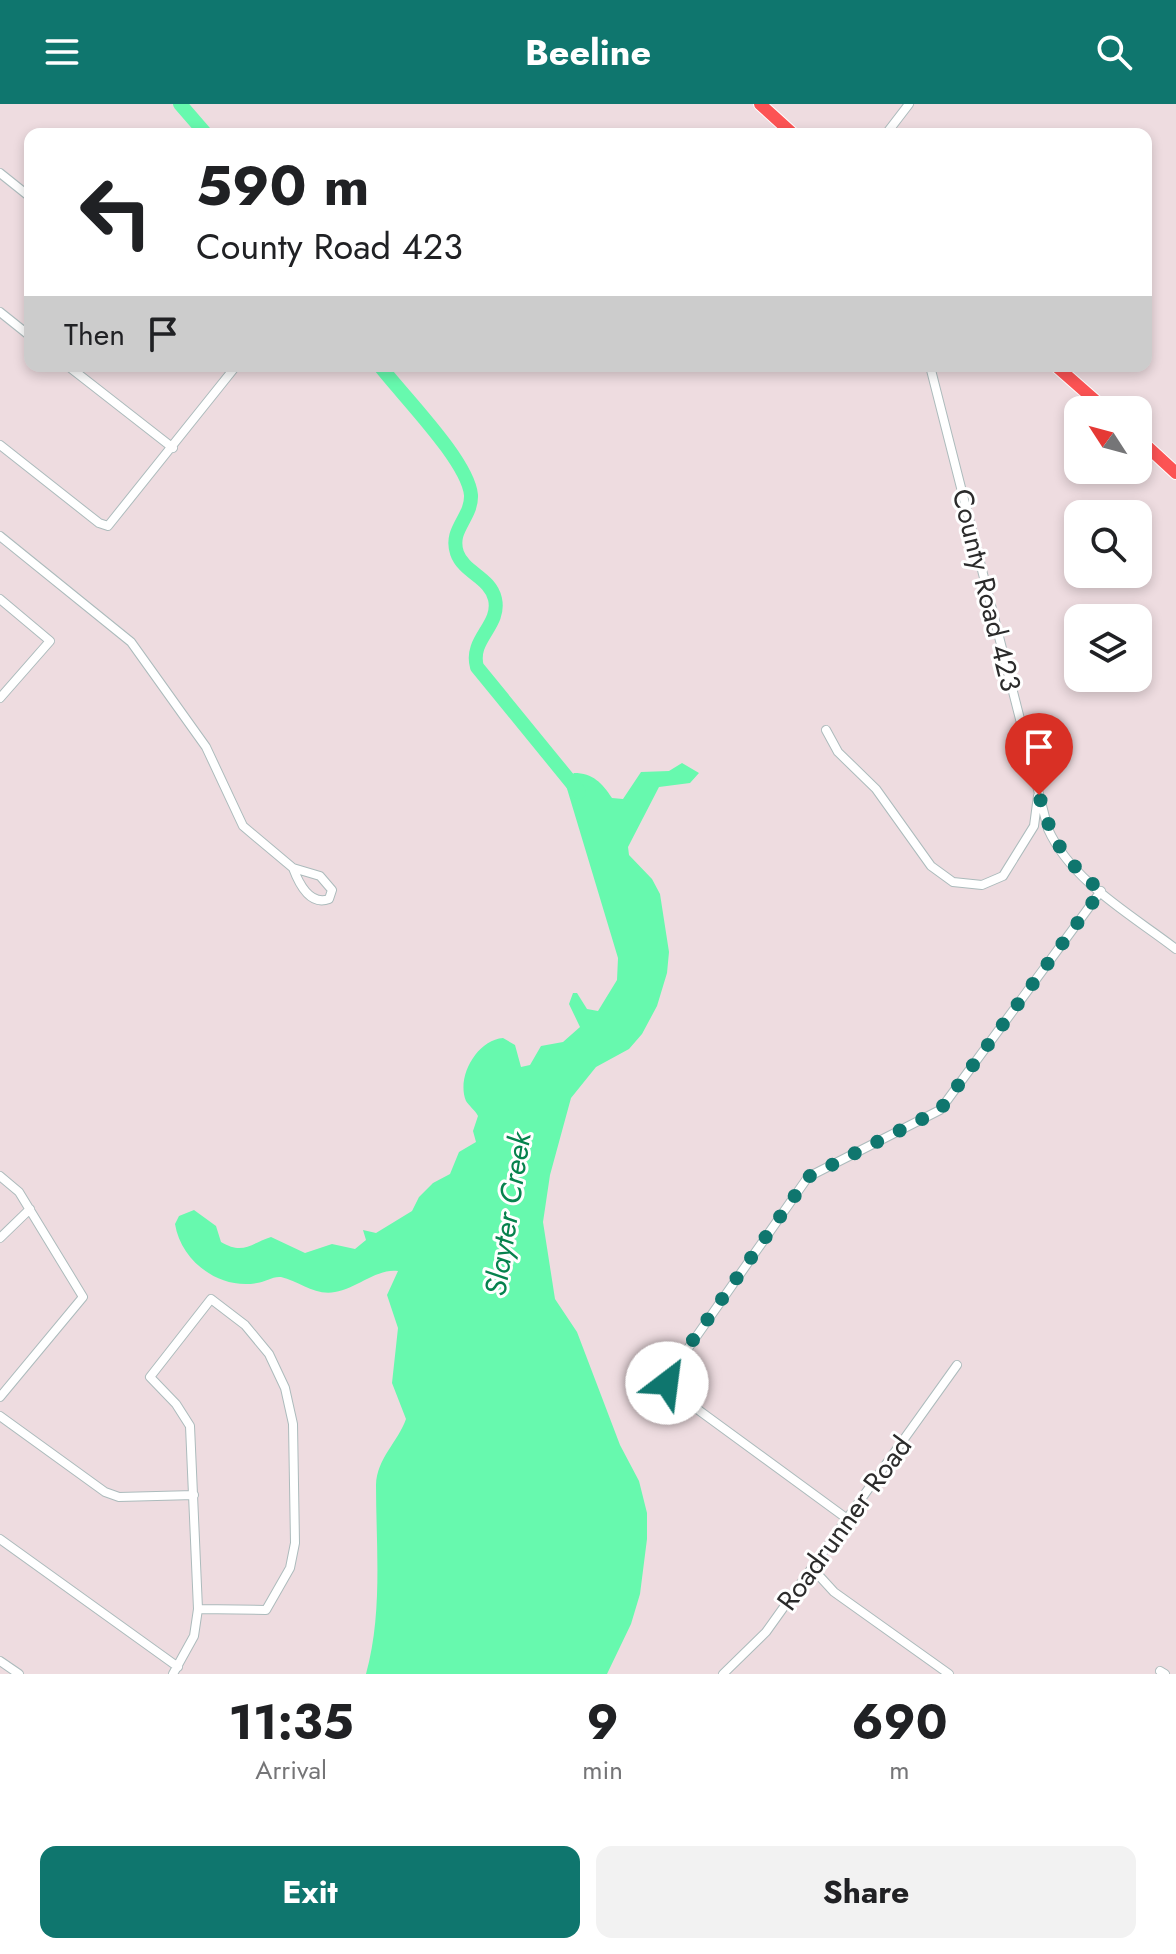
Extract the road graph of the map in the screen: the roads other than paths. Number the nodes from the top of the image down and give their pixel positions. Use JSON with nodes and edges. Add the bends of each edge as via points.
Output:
{"nodes":[{"id":1,"x":760,"y":104,"type":"edge"},
{"id":2,"x":909,"y":104,"type":"edge"},
{"id":3,"x":786,"y":128,"type":"edge"},
{"id":4,"x":891,"y":128,"type":"edge"},
{"id":5,"x":0,"y":173,"type":"edge"},
{"id":6,"x":24,"y":192,"type":"edge"},
{"id":7,"x":0,"y":312,"type":"edge"},
{"id":8,"x":24,"y":331,"type":"edge"},
{"id":9,"x":76,"y":372,"type":"edge"},
{"id":10,"x":231,"y":372,"type":"edge"},
{"id":11,"x":932,"y":372,"type":"edge"},
{"id":12,"x":1063,"y":372,"type":"edge"},
{"id":13,"x":1090,"y":396,"type":"edge"},
{"id":14,"x":0,"y":445,"type":"edge"},
{"id":15,"x":173,"y":448,"type":"junction"},
{"id":16,"x":1152,"y":451,"type":"edge"},
{"id":17,"x":1176,"y":473,"type":"edge"},
{"id":18,"x":0,"y":536,"type":"edge"},
{"id":19,"x":0,"y":599,"type":"edge"},
{"id":20,"x":0,"y":698,"type":"edge"},
{"id":21,"x":826,"y":730,"type":"dead end"},
{"id":22,"x":1039,"y":795,"type":"junction"},
{"id":23,"x":1051,"y":835,"type":"junction"},
{"id":24,"x":1027,"y":836,"type":"junction"},
{"id":25,"x":293,"y":868,"type":"junction"},
{"id":26,"x":1101,"y":891,"type":"junction"},
{"id":27,"x":1176,"y":949,"type":"edge"},
{"id":28,"x":0,"y":1176,"type":"edge"},
{"id":29,"x":30,"y":1209,"type":"junction"},
{"id":30,"x":0,"y":1238,"type":"edge"},
{"id":31,"x":957,"y":1365,"type":"dead end"},
{"id":32,"x":0,"y":1397,"type":"edge"},
{"id":33,"x":0,"y":1416,"type":"edge"},
{"id":34,"x":194,"y":1495,"type":"junction"},
{"id":35,"x":846,"y":1518,"type":"junction"},
{"id":36,"x":0,"y":1539,"type":"edge"},
{"id":37,"x":812,"y":1568,"type":"junction"},
{"id":38,"x":198,"y":1609,"type":"junction"},
{"id":39,"x":0,"y":1661,"type":"edge"},
{"id":40,"x":176,"y":1670,"type":"edge"},
{"id":41,"x":19,"y":1674,"type":"edge"},
{"id":42,"x":723,"y":1674,"type":"edge"},
{"id":43,"x":949,"y":1674,"type":"edge"}],
"edges":[{"from":1,"to":3,"type":"main road"},
{"from":2,"to":4,"type":"street"},
{"from":5,"to":6,"type":"street"},
{"from":7,"to":8,"type":"street"},
{"from":9,"to":15,"type":"street"},
{"from":10,"to":15,"type":"street"},
{"from":11,"to":22,"type":"street","name":"County Road 423"},
{"from":12,"to":13,"type":"main road"},
{"from":14,"to":15,"type":"street","via":[[108,526]]},
{"from":16,"to":17,"type":"main road"},
{"from":18,"to":25,"type":"street","via":[[131,642],[206,747],[243,826]]},
{"from":19,"to":20,"type":"street","via":[[50,641]]},
{"from":21,"to":24,"type":"street","via":[[833,746],[868,779],[922,854],[948,880],[975,885],[998,880]]},
{"from":22,"to":23,"type":"street","name":"County Road 423"},
{"from":22,"to":24,"type":"street"},
{"from":23,"to":24,"type":"street"},
{"from":23,"to":26,"type":"street","name":"County Road 423","via":[[1074,868]]},
{"from":25,"to":25,"type":"street","via":[[312,898],[329,899],[332,890],[320,876]]},
{"from":26,"to":27,"type":"street","name":"County Road 423"},
{"from":26,"to":35,"type":"street","via":[[940,1110],[808,1177],[667,1380],[673,1391]]},
{"from":28,"to":29,"type":"street"},
{"from":29,"to":30,"type":"street"},
{"from":29,"to":32,"type":"street","via":[[83,1297]]},
{"from":31,"to":35,"type":"street","name":"Roadrunner Road"},
{"from":33,"to":34,"type":"street","via":[[90,1483],[119,1497]]},
{"from":34,"to":38,"type":"street"},
{"from":34,"to":38,"type":"street","via":[[190,1426],[150,1377],[211,1299],[245,1325],[269,1354],[285,1388],[293,1424],[295,1543],[290,1568],[266,1610]]},
{"from":35,"to":37,"type":"street","name":"Roadrunner Road"},
{"from":36,"to":40,"type":"street"},
{"from":37,"to":42,"type":"street","name":"Roadrunner Road","via":[[766,1632]]},
{"from":37,"to":43,"type":"street","via":[[834,1592]]},
{"from":38,"to":40,"type":"street","via":[[194,1636]]},
{"from":39,"to":41,"type":"street"}]}
